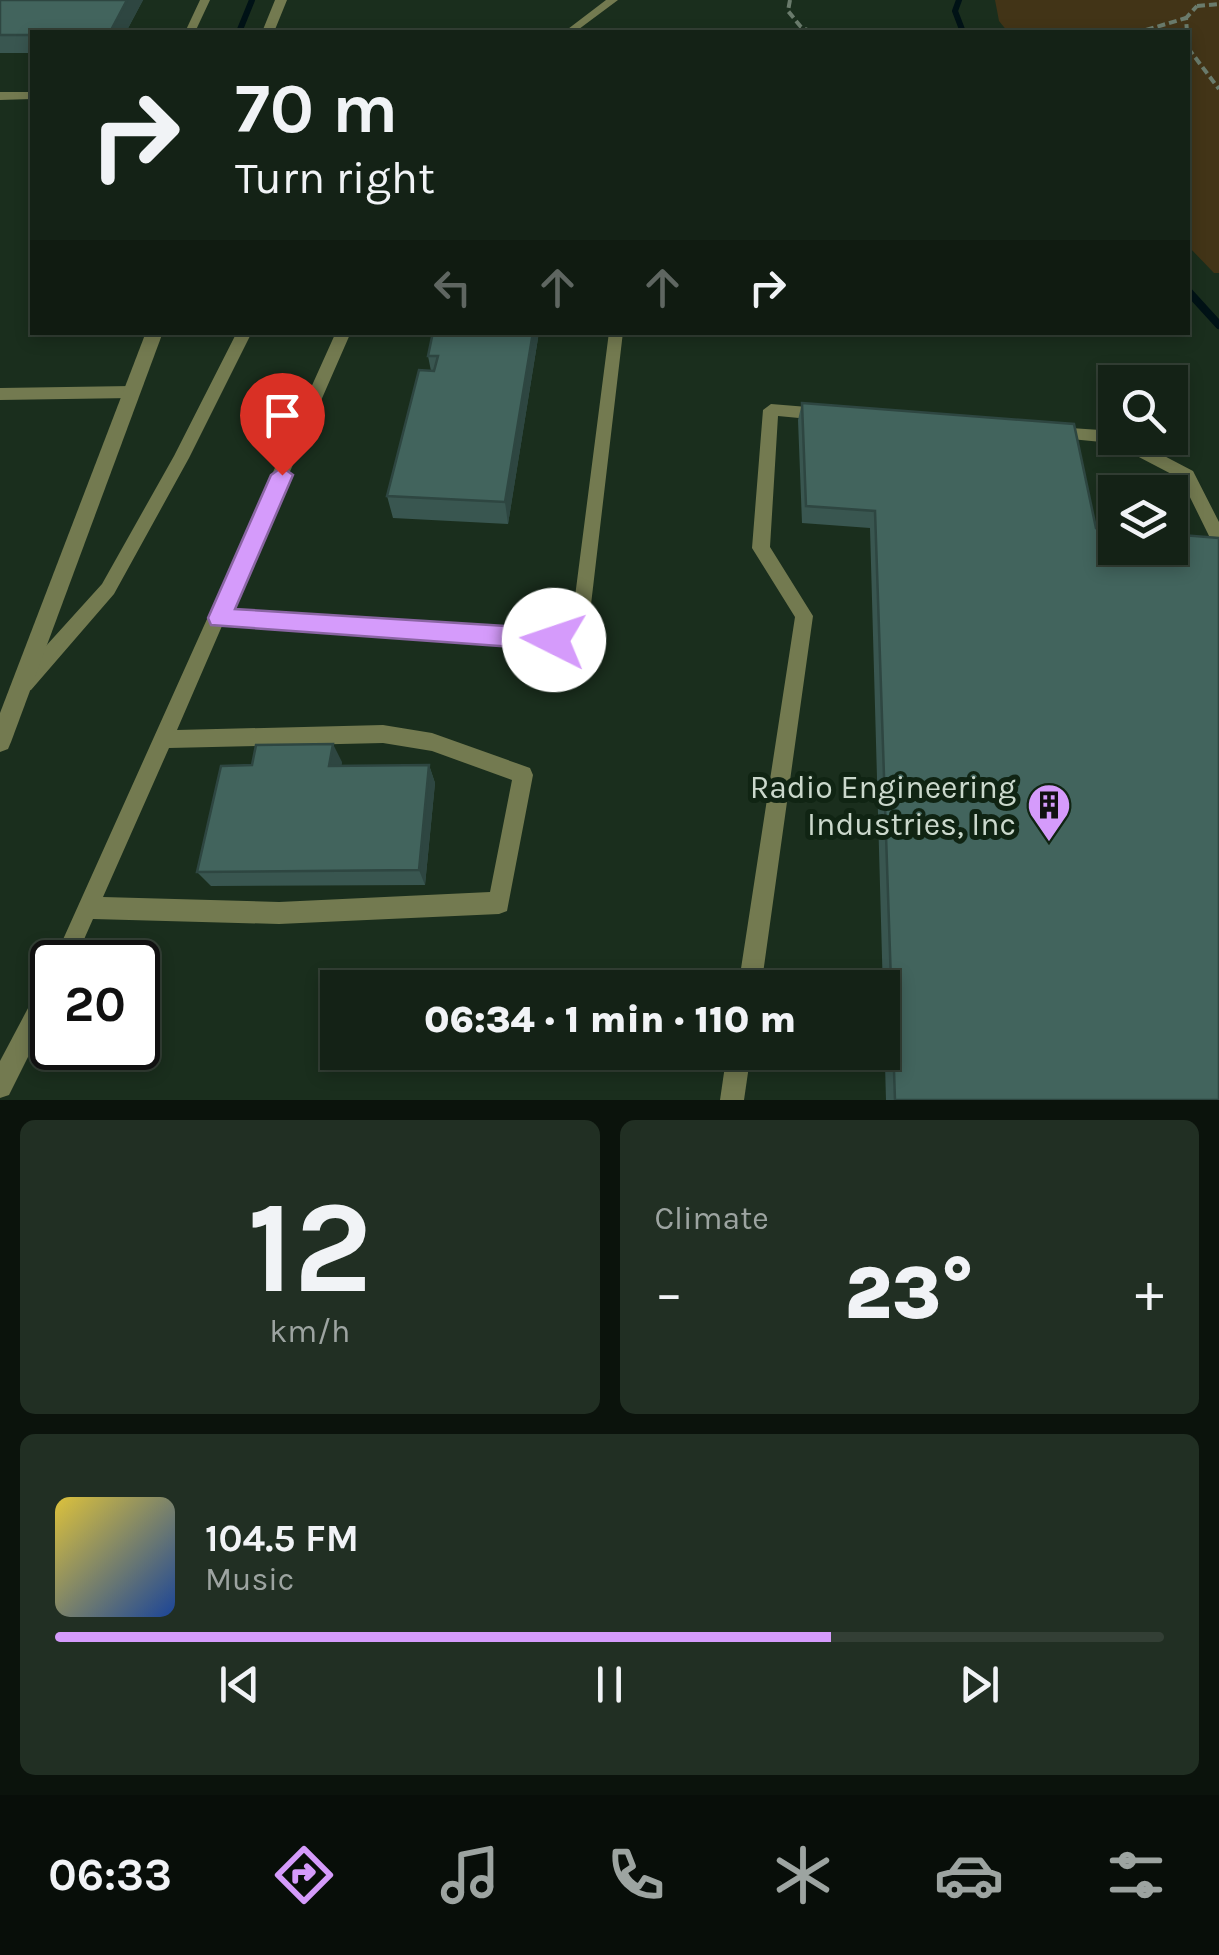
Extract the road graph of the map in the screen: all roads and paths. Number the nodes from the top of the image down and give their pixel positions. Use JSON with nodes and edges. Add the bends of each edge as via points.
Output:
{"nodes":[{"id":1,"x":206,"y":0,"type":"edge"},
{"id":2,"x":281,"y":0,"type":"edge"},
{"id":3,"x":614,"y":0,"type":"edge"},
{"id":4,"x":790,"y":0,"type":"edge"},
{"id":5,"x":1196,"y":3,"type":"edge"},
{"id":6,"x":1219,"y":4,"type":"edge"},
{"id":7,"x":1186,"y":18,"type":"junction"},
{"id":8,"x":191,"y":30,"type":"edge"},
{"id":9,"x":269,"y":30,"type":"edge"},
{"id":10,"x":572,"y":30,"type":"edge"},
{"id":11,"x":806,"y":30,"type":"edge"},
{"id":12,"x":1145,"y":30,"type":"edge"},
{"id":13,"x":1188,"y":30,"type":"edge"},
{"id":14,"x":1190,"y":38,"type":"edge"},
{"id":15,"x":1190,"y":50,"type":"edge"},
{"id":16,"x":1196,"y":54,"type":"junction"},
{"id":17,"x":1219,"y":89,"type":"edge"},
{"id":18,"x":0,"y":96,"type":"edge"},
{"id":19,"x":30,"y":96,"type":"edge"},
{"id":20,"x":154,"y":335,"type":"edge"},
{"id":21,"x":243,"y":335,"type":"edge"},
{"id":22,"x":343,"y":335,"type":"edge"},
{"id":23,"x":616,"y":335,"type":"edge"},
{"id":24,"x":132,"y":392,"type":"junction"},
{"id":25,"x":0,"y":394,"type":"edge"},
{"id":26,"x":847,"y":416,"type":"edge"},
{"id":27,"x":1038,"y":431,"type":"edge"},
{"id":28,"x":1098,"y":436,"type":"edge"},
{"id":29,"x":1150,"y":455,"type":"edge"},
{"id":30,"x":1219,"y":540,"type":"edge"},
{"id":31,"x":220,"y":618,"type":"junction"},
{"id":32,"x":20,"y":688,"type":"junction"},
{"id":33,"x":166,"y":739,"type":"junction"},
{"id":34,"x":0,"y":742,"type":"edge"},
{"id":35,"x":88,"y":908,"type":"junction"},
{"id":36,"x":74,"y":940,"type":"edge"},
{"id":37,"x":752,"y":970,"type":"edge"},
{"id":38,"x":30,"y":1028,"type":"edge"},
{"id":39,"x":736,"y":1070,"type":"edge"},
{"id":40,"x":0,"y":1086,"type":"edge"},
{"id":41,"x":732,"y":1100,"type":"edge"}],
"edges":[{"from":1,"to":8,"type":"lane"},
{"from":2,"to":9,"type":"street"},
{"from":3,"to":10,"type":"lane"},
{"from":4,"to":11,"type":"path","via":[[788,11]]},
{"from":5,"to":6,"type":"path"},
{"from":5,"to":7,"type":"path"},
{"from":7,"to":12,"type":"path"},
{"from":7,"to":13,"type":"path"},
{"from":14,"to":16,"type":"path"},
{"from":15,"to":16,"type":"path"},
{"from":16,"to":17,"type":"path"},
{"from":18,"to":19,"type":"lane"},
{"from":20,"to":24,"type":"street"},
{"from":21,"to":32,"type":"lane","via":[[108,588]]},
{"from":22,"to":31,"type":"lane"},
{"from":23,"to":31,"type":"lane","via":[[582,624],[554,640]]},
{"from":24,"to":25,"type":"lane"},
{"from":24,"to":32,"type":"street"},
{"from":26,"to":37,"type":"lane","via":[[771,410],[761,548],[804,616]]},
{"from":27,"to":28,"type":"lane"},
{"from":29,"to":30,"type":"lane","via":[[1187,475]]},
{"from":31,"to":33,"type":"lane"},
{"from":32,"to":34,"type":"street"},
{"from":33,"to":35,"type":"lane"},
{"from":33,"to":35,"type":"lane","via":[[383,734],[432,742],[523,775],[500,902],[279,913]]},
{"from":35,"to":36,"type":"lane"},
{"from":38,"to":40,"type":"lane"},
{"from":39,"to":41,"type":"lane"}]}
